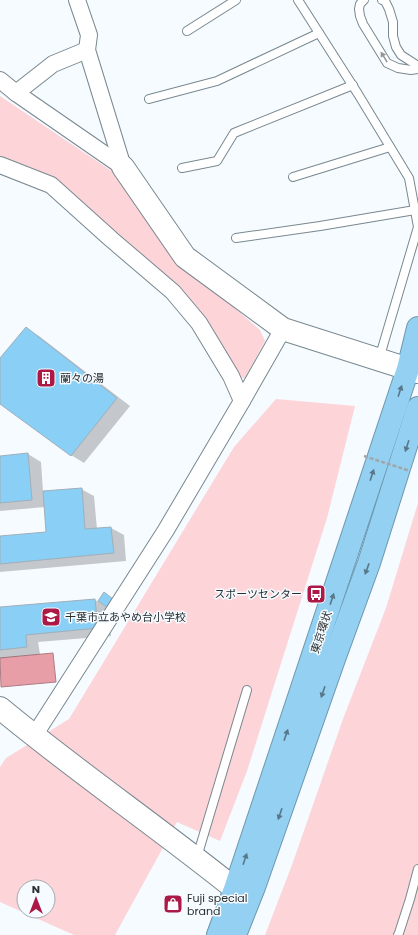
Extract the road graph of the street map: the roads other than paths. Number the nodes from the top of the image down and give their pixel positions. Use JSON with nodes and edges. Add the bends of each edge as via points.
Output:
{"nodes":[{"id":1,"x":77,"y":0,"type":"edge"},
{"id":2,"x":236,"y":0,"type":"edge"},
{"id":3,"x":298,"y":0,"type":"edge"},
{"id":4,"x":364,"y":0,"type":"edge"},
{"id":5,"x":382,"y":0,"type":"edge"},
{"id":6,"x":187,"y":31,"type":"dead end"},
{"id":7,"x":319,"y":33,"type":"junction"},
{"id":8,"x":87,"y":50,"type":"junction"},
{"id":9,"x":418,"y":66,"type":"edge"},
{"id":10,"x":418,"y":69,"type":"edge"},
{"id":11,"x":0,"y":80,"type":"edge"},
{"id":12,"x":353,"y":85,"type":"junction"},
{"id":13,"x":16,"y":93,"type":"junction"},
{"id":14,"x":149,"y":99,"type":"dead end"},
{"id":15,"x":390,"y":147,"type":"junction"},
{"id":16,"x":0,"y":165,"type":"edge"},
{"id":17,"x":123,"y":167,"type":"junction"},
{"id":18,"x":182,"y":168,"type":"dead end"},
{"id":19,"x":293,"y":177,"type":"dead end"},
{"id":20,"x":415,"y":210,"type":"junction"},
{"id":21,"x":236,"y":238,"type":"dead end"},
{"id":22,"x":418,"y":328,"type":"edge"},
{"id":23,"x":283,"y":329,"type":"junction"},
{"id":24,"x":378,"y":360,"type":"junction"},
{"id":25,"x":413,"y":370,"type":"edge"},
{"id":26,"x":242,"y":401,"type":"junction"},
{"id":27,"x":418,"y":408,"type":"edge"},
{"id":28,"x":248,"y":690,"type":"dead end"},
{"id":29,"x":0,"y":708,"type":"edge"},
{"id":30,"x":34,"y":736,"type":"junction"},
{"id":31,"x":196,"y":858,"type":"junction"},
{"id":32,"x":418,"y":869,"type":"edge"},
{"id":33,"x":235,"y":889,"type":"junction"},
{"id":34,"x":414,"y":900,"type":"edge"},
{"id":35,"x":218,"y":935,"type":"edge"},
{"id":36,"x":235,"y":935,"type":"edge"},
{"id":37,"x":398,"y":935,"type":"edge"}],
"edges":[{"from":1,"to":8,"type":"street","via":[[89,35]]},
{"from":2,"to":6,"type":"lane"},
{"from":3,"to":7,"type":"lane"},
{"from":10,"to":4,"type":"lane","one_way":true,"via":[[398,68],[387,63],[360,16],[358,9]]},
{"from":5,"to":9,"type":"lane","via":[[389,9],[393,22],[396,47],[401,55]]},
{"from":7,"to":12,"type":"lane"},
{"from":7,"to":14,"type":"lane","via":[[217,81]]},
{"from":8,"to":13,"type":"street","via":[[53,64]]},
{"from":8,"to":17,"type":"street"},
{"from":11,"to":13,"type":"street"},
{"from":12,"to":15,"type":"lane"},
{"from":12,"to":18,"type":"lane","via":[[234,133],[217,161]]},
{"from":13,"to":17,"type":"street"},
{"from":15,"to":19,"type":"lane"},
{"from":15,"to":20,"type":"lane","via":[[409,178]]},
{"from":16,"to":26,"type":"street","via":[[51,186],[173,292],[199,323],[231,376]]},
{"from":17,"to":23,"type":"street","via":[[185,257]]},
{"from":20,"to":21,"type":"lane"},
{"from":20,"to":24,"type":"lane","via":[[418,227]]},
{"from":22,"to":25,"type":"highway","name":"東京環状"},
{"from":23,"to":24,"type":"street"},
{"from":23,"to":26,"type":"street"},
{"from":24,"to":25,"type":"street"},
{"from":33,"to":25,"type":"highway","name":"東京環状","one_way":true},
{"from":26,"to":30,"type":"street","via":[[166,530]]},
{"from":27,"to":36,"type":"highway","name":"東京環状","one_way":true,"via":[[369,563]]},
{"from":28,"to":31,"type":"lane"},
{"from":29,"to":30,"type":"street"},
{"from":30,"to":31,"type":"street"},
{"from":31,"to":33,"type":"street"},
{"from":32,"to":34,"type":"lane"},
{"from":33,"to":35,"type":"highway","name":"東京環状"},
{"from":34,"to":37,"type":"lane"}]}
